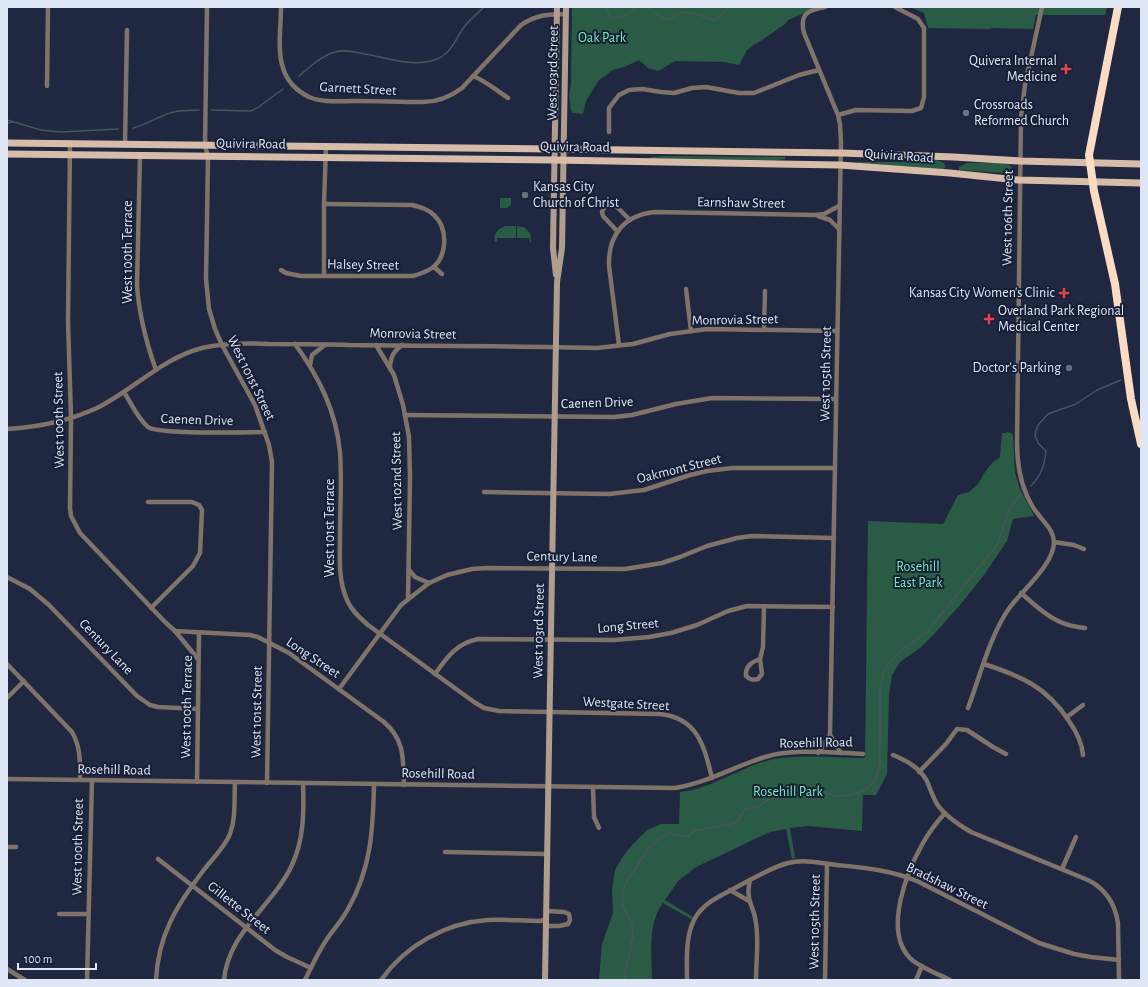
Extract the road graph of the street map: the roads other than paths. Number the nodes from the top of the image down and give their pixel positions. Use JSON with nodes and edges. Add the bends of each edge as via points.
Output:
{"nodes":[{"id":1,"x":48,"y":7,"type":"edge"},
{"id":2,"x":207,"y":7,"type":"edge"},
{"id":3,"x":281,"y":7,"type":"edge"},
{"id":4,"x":566,"y":7,"type":"edge"},
{"id":5,"x":826,"y":7,"type":"edge"},
{"id":6,"x":895,"y":7,"type":"edge"},
{"id":7,"x":1042,"y":7,"type":"edge"},
{"id":8,"x":1118,"y":7,"type":"edge"},
{"id":9,"x":556,"y":10,"type":"edge"},
{"id":10,"x":566,"y":14,"type":"junction"},
{"id":11,"x":127,"y":30,"type":"dead end"},
{"id":12,"x":819,"y":70,"type":"junction"},
{"id":13,"x":473,"y":76,"type":"junction"},
{"id":14,"x":47,"y":86,"type":"dead end"},
{"id":15,"x":508,"y":98,"type":"dead end"},
{"id":16,"x":838,"y":115,"type":"junction"},
{"id":17,"x":608,"y":132,"type":"dead end"},
{"id":18,"x":7,"y":143,"type":"edge"},
{"id":19,"x":70,"y":144,"type":"junction"},
{"id":20,"x":125,"y":144,"type":"junction"},
{"id":21,"x":205,"y":145,"type":"junction"},
{"id":22,"x":326,"y":146,"type":"junction"},
{"id":23,"x":554,"y":149,"type":"junction"},
{"id":24,"x":564,"y":149,"type":"junction"},
{"id":25,"x":7,"y":154,"type":"edge"},
{"id":26,"x":841,"y":154,"type":"junction"},
{"id":27,"x":70,"y":155,"type":"junction"},
{"id":28,"x":140,"y":156,"type":"junction"},
{"id":29,"x":208,"y":156,"type":"junction"},
{"id":30,"x":325,"y":158,"type":"junction"},
{"id":31,"x":554,"y":160,"type":"junction"},
{"id":32,"x":564,"y":160,"type":"junction"},
{"id":33,"x":1020,"y":161,"type":"junction"},
{"id":34,"x":1090,"y":163,"type":"junction"},
{"id":35,"x":1141,"y":164,"type":"edge"},
{"id":36,"x":840,"y":165,"type":"junction"},
{"id":37,"x":1019,"y":180,"type":"junction"},
{"id":38,"x":1093,"y":182,"type":"junction"},
{"id":39,"x":1141,"y":183,"type":"edge"},
{"id":40,"x":324,"y":204,"type":"junction"},
{"id":41,"x":839,"y":206,"type":"junction"},
{"id":42,"x":815,"y":215,"type":"junction"},
{"id":43,"x":630,"y":220,"type":"junction"},
{"id":44,"x":839,"y":229,"type":"junction"},
{"id":45,"x":617,"y":231,"type":"junction"},
{"id":46,"x":434,"y":267,"type":"junction"},
{"id":47,"x":281,"y":270,"type":"dead end"},
{"id":48,"x":442,"y":274,"type":"dead end"},
{"id":49,"x":324,"y":276,"type":"junction"},
{"id":50,"x":557,"y":282,"type":"junction"},
{"id":51,"x":686,"y":289,"type":"dead end"},
{"id":52,"x":765,"y":291,"type":"dead end"},
{"id":53,"x":764,"y":330,"type":"junction"},
{"id":54,"x":692,"y":331,"type":"junction"},
{"id":55,"x":837,"y":331,"type":"junction"},
{"id":56,"x":295,"y":344,"type":"junction"},
{"id":57,"x":326,"y":344,"type":"junction"},
{"id":58,"x":222,"y":345,"type":"junction"},
{"id":59,"x":376,"y":345,"type":"junction"},
{"id":60,"x":402,"y":345,"type":"junction"},
{"id":61,"x":619,"y":345,"type":"junction"},
{"id":62,"x":555,"y":347,"type":"junction"},
{"id":63,"x":310,"y":365,"type":"junction"},
{"id":64,"x":390,"y":369,"type":"junction"},
{"id":65,"x":156,"y":370,"type":"junction"},
{"id":66,"x":124,"y":392,"type":"junction"},
{"id":67,"x":836,"y":399,"type":"junction"},
{"id":68,"x":405,"y":415,"type":"junction"},
{"id":69,"x":554,"y":416,"type":"junction"},
{"id":70,"x":71,"y":418,"type":"junction"},
{"id":71,"x":7,"y":429,"type":"edge"},
{"id":72,"x":265,"y":432,"type":"junction"},
{"id":73,"x":1141,"y":444,"type":"edge"},
{"id":74,"x":835,"y":468,"type":"junction"},
{"id":75,"x":484,"y":492,"type":"dead end"},
{"id":76,"x":553,"y":493,"type":"junction"},
{"id":77,"x":148,"y":502,"type":"dead end"},
{"id":78,"x":834,"y":538,"type":"junction"},
{"id":79,"x":1054,"y":542,"type":"junction"},
{"id":80,"x":1084,"y":549,"type":"dead end"},
{"id":81,"x":552,"y":568,"type":"junction"},
{"id":82,"x":409,"y":570,"type":"junction"},
{"id":83,"x":7,"y":577,"type":"edge"},
{"id":84,"x":429,"y":583,"type":"junction"},
{"id":85,"x":1022,"y":593,"type":"junction"},
{"id":86,"x":408,"y":599,"type":"junction"},
{"id":87,"x":764,"y":606,"type":"junction"},
{"id":88,"x":833,"y":607,"type":"junction"},
{"id":89,"x":151,"y":608,"type":"junction"},
{"id":90,"x":1085,"y":628,"type":"dead end"},
{"id":91,"x":175,"y":631,"type":"junction"},
{"id":92,"x":199,"y":633,"type":"junction"},
{"id":93,"x":379,"y":633,"type":"junction"},
{"id":94,"x":550,"y":639,"type":"junction"},
{"id":95,"x":270,"y":642,"type":"junction"},
{"id":96,"x":199,"y":659,"type":"junction"},
{"id":97,"x":760,"y":659,"type":"junction"},
{"id":98,"x":7,"y":664,"type":"edge"},
{"id":99,"x":984,"y":664,"type":"junction"},
{"id":100,"x":435,"y":674,"type":"junction"},
{"id":101,"x":24,"y":681,"type":"junction"},
{"id":102,"x":339,"y":689,"type":"junction"},
{"id":103,"x":7,"y":698,"type":"edge"},
{"id":104,"x":1083,"y":705,"type":"dead end"},
{"id":105,"x":968,"y":708,"type":"dead end"},
{"id":106,"x":198,"y":709,"type":"junction"},
{"id":107,"x":549,"y":712,"type":"junction"},
{"id":108,"x":1067,"y":718,"type":"junction"},
{"id":109,"x":830,"y":735,"type":"junction"},
{"id":110,"x":818,"y":753,"type":"junction"},
{"id":111,"x":841,"y":753,"type":"junction"},
{"id":112,"x":863,"y":754,"type":"dead end"},
{"id":113,"x":1006,"y":754,"type":"dead end"},
{"id":114,"x":892,"y":755,"type":"dead end"},
{"id":115,"x":1083,"y":755,"type":"dead end"},
{"id":116,"x":919,"y":772,"type":"junction"},
{"id":117,"x":712,"y":778,"type":"junction"},
{"id":118,"x":7,"y":779,"type":"edge"},
{"id":119,"x":80,"y":780,"type":"junction"},
{"id":120,"x":92,"y":780,"type":"junction"},
{"id":121,"x":197,"y":782,"type":"junction"},
{"id":122,"x":234,"y":783,"type":"junction"},
{"id":123,"x":267,"y":783,"type":"junction"},
{"id":124,"x":303,"y":784,"type":"junction"},
{"id":125,"x":374,"y":785,"type":"junction"},
{"id":126,"x":404,"y":785,"type":"junction"},
{"id":127,"x":548,"y":787,"type":"junction"},
{"id":128,"x":593,"y":787,"type":"junction"},
{"id":129,"x":945,"y":813,"type":"junction"},
{"id":130,"x":599,"y":828,"type":"dead end"},
{"id":131,"x":1076,"y":837,"type":"dead end"},
{"id":132,"x":7,"y":847,"type":"edge"},
{"id":133,"x":16,"y":847,"type":"dead end"},
{"id":134,"x":445,"y":852,"type":"dead end"},
{"id":135,"x":547,"y":854,"type":"junction"},
{"id":136,"x":158,"y":859,"type":"dead end"},
{"id":137,"x":827,"y":864,"type":"junction"},
{"id":138,"x":1062,"y":869,"type":"junction"},
{"id":139,"x":908,"y":878,"type":"junction"},
{"id":140,"x":750,"y":880,"type":"junction"},
{"id":141,"x":192,"y":885,"type":"junction"},
{"id":142,"x":730,"y":890,"type":"junction"},
{"id":143,"x":749,"y":901,"type":"junction"},
{"id":144,"x":546,"y":911,"type":"junction"},
{"id":145,"x":59,"y":914,"type":"dead end"},
{"id":146,"x":88,"y":914,"type":"junction"},
{"id":147,"x":546,"y":918,"type":"junction"},
{"id":148,"x":546,"y":926,"type":"junction"},
{"id":149,"x":246,"y":928,"type":"junction"},
{"id":150,"x":1119,"y":960,"type":"junction"},
{"id":151,"x":922,"y":966,"type":"junction"},
{"id":152,"x":311,"y":968,"type":"junction"},
{"id":153,"x":7,"y":969,"type":"edge"},
{"id":154,"x":25,"y":980,"type":"edge"},
{"id":155,"x":87,"y":980,"type":"edge"},
{"id":156,"x":156,"y":980,"type":"edge"},
{"id":157,"x":224,"y":980,"type":"edge"},
{"id":158,"x":305,"y":980,"type":"edge"},
{"id":159,"x":381,"y":980,"type":"edge"},
{"id":160,"x":545,"y":980,"type":"edge"},
{"id":161,"x":687,"y":980,"type":"edge"},
{"id":162,"x":756,"y":980,"type":"edge"},
{"id":163,"x":825,"y":980,"type":"edge"},
{"id":164,"x":916,"y":980,"type":"edge"},
{"id":165,"x":950,"y":980,"type":"edge"},
{"id":166,"x":1119,"y":980,"type":"edge"}],
"edges":[{"from":1,"to":14,"type":"street"},
{"from":2,"to":21,"type":"street","name":"West 101st Street"},
{"from":3,"to":13,"type":"street","name":"Garnett Street","via":[[280,55],[283,69],[296,88],[313,98],[341,101],[432,102],[454,94]]},
{"from":4,"to":10,"type":"main road","name":"West 103rd Street"},
{"from":5,"to":12,"type":"street","name":"West 105th Street","via":[[808,12],[802,20],[804,33]]},
{"from":6,"to":16,"type":"street","via":[[922,23],[925,35],[924,97],[921,108],[912,111],[853,110]]},
{"from":7,"to":33,"type":"street","name":"West 106th Street","via":[[1022,102]]},
{"from":8,"to":34,"type":"highway","via":[[1089,155]]},
{"from":9,"to":10,"type":"street","name":"Garnett Street"},
{"from":9,"to":13,"type":"street","name":"Garnett Street","via":[[532,18],[521,25]]},
{"from":9,"to":23,"type":"main road","name":"West 103rd Street"},
{"from":10,"to":24,"type":"main road","name":"West 103rd Street"},
{"from":11,"to":20,"type":"street"},
{"from":12,"to":16,"type":"street","name":"West 105th Street"},
{"from":12,"to":17,"type":"street","via":[[754,93],[706,87],[674,93],[630,90],[619,95],[609,108]]},
{"from":13,"to":15,"type":"street","via":[[484,80]]},
{"from":16,"to":26,"type":"street","name":"West 105th Street"},
{"from":18,"to":19,"type":"main road","name":"Quivira Road"},
{"from":19,"to":20,"type":"main road","name":"Quivira Road"},
{"from":19,"to":27,"type":"street","name":"West 100th Street"},
{"from":20,"to":21,"type":"main road","name":"Quivira Road"},
{"from":21,"to":22,"type":"main road","name":"Quivira Road"},
{"from":21,"to":29,"type":"street","name":"West 101st Street"},
{"from":22,"to":23,"type":"main road","name":"Quivira Road"},
{"from":22,"to":30,"type":"street"},
{"from":23,"to":24,"type":"main road","name":"Quivira Road"},
{"from":23,"to":31,"type":"main road","name":"West 103rd Street"},
{"from":24,"to":26,"type":"main road","name":"Quivira Road"},
{"from":24,"to":32,"type":"main road","name":"West 103rd Street"},
{"from":25,"to":27,"type":"main road","name":"Quivira Road"},
{"from":26,"to":33,"type":"main road","name":"Quivira Road"},
{"from":26,"to":36,"type":"street","name":"West 105th Street"},
{"from":27,"to":28,"type":"main road","name":"Quivira Road"},
{"from":27,"to":70,"type":"street","name":"West 100th Street","via":[[68,321]]},
{"from":28,"to":29,"type":"main road","name":"Quivira Road"},
{"from":28,"to":65,"type":"street","name":"West 100th Terrace","via":[[138,302],[144,335]]},
{"from":29,"to":30,"type":"main road","name":"Quivira Road"},
{"from":29,"to":58,"type":"street","name":"West 101st Street","via":[[207,290],[212,322]]},
{"from":30,"to":31,"type":"main road","name":"Quivira Road"},
{"from":30,"to":40,"type":"street"},
{"from":31,"to":32,"type":"main road","name":"Quivira Road"},
{"from":31,"to":50,"type":"main road","name":"West 103rd Street","via":[[553,248]]},
{"from":32,"to":36,"type":"main road","name":"Quivira Road"},
{"from":32,"to":50,"type":"main road","name":"West 103rd Street","via":[[562,248]]},
{"from":33,"to":34,"type":"main road","name":"Quivira Road"},
{"from":33,"to":37,"type":"street","name":"West 106th Street"},
{"from":34,"to":35,"type":"main road","name":"Quivira Road"},
{"from":34,"to":38,"type":"highway"},
{"from":36,"to":37,"type":"main road","name":"Quivira Road"},
{"from":36,"to":41,"type":"street","name":"West 105th Street"},
{"from":37,"to":38,"type":"main road","name":"Quivira Road"},
{"from":37,"to":79,"type":"street","name":"West 106th Street","via":[[1017,457],[1027,496],[1052,532]]},
{"from":38,"to":39,"type":"main road","name":"Quivira Road"},
{"from":38,"to":73,"type":"highway","via":[[1115,284],[1131,399]]},
{"from":40,"to":46,"type":"street","via":[[412,205],[425,209],[433,214],[442,226],[444,238],[443,250]]},
{"from":40,"to":49,"type":"street"},
{"from":41,"to":42,"type":"street","name":"Earnshaw Street","via":[[824,214]]},
{"from":41,"to":44,"type":"street","name":"West 105th Street"},
{"from":42,"to":43,"type":"street","name":"Earnshaw Street","via":[[666,212],[640,215]]},
{"from":42,"to":44,"type":"street","name":"Earnshaw Street","via":[[830,220]]},
{"from":43,"to":45,"type":"street"},
{"from":43,"to":45,"type":"street","via":[[614,204],[607,205],[602,212],[603,216]]},
{"from":44,"to":55,"type":"street","name":"West 105th Street"},
{"from":45,"to":61,"type":"street","via":[[610,246],[608,266]]},
{"from":46,"to":48,"type":"street"},
{"from":46,"to":49,"type":"street","name":"Halsey Street","via":[[421,274],[404,277]]},
{"from":47,"to":49,"type":"street","name":"Halsey Street","via":[[293,275]]},
{"from":50,"to":62,"type":"main road","name":"West 103rd Street"},
{"from":51,"to":54,"type":"street"},
{"from":52,"to":53,"type":"street"},
{"from":53,"to":54,"type":"street","name":"Monrovia Street"},
{"from":53,"to":55,"type":"street","name":"Monrovia Street"},
{"from":54,"to":61,"type":"street","name":"Monrovia Street"},
{"from":55,"to":67,"type":"street","name":"West 105th Street"},
{"from":56,"to":57,"type":"street","name":"Monrovia Street"},
{"from":56,"to":58,"type":"street","name":"Monrovia Street"},
{"from":56,"to":63,"type":"street","name":"West 101st Terrace"},
{"from":57,"to":59,"type":"street","name":"Monrovia Street"},
{"from":57,"to":63,"type":"street","via":[[312,355]]},
{"from":58,"to":65,"type":"street","name":"Monrovia Street","via":[[187,354]]},
{"from":58,"to":72,"type":"street","name":"West 101st Street","via":[[255,406]]},
{"from":59,"to":60,"type":"street","name":"Monrovia Street"},
{"from":59,"to":64,"type":"street","name":"West 102nd Street"},
{"from":60,"to":62,"type":"street","name":"Monrovia Street"},
{"from":60,"to":64,"type":"street","via":[[395,350],[390,360]]},
{"from":61,"to":62,"type":"street","name":"Monrovia Street","via":[[597,348]]},
{"from":62,"to":69,"type":"main road","name":"West 103rd Street"},
{"from":63,"to":93,"type":"street","name":"West 101st Terrace","via":[[328,399],[339,445],[342,585],[354,611]]},
{"from":64,"to":68,"type":"street","name":"West 102nd Street"},
{"from":65,"to":66,"type":"street","name":"Monrovia Street"},
{"from":66,"to":70,"type":"street","name":"Monrovia Street","via":[[99,407]]},
{"from":66,"to":72,"type":"street","name":"Caenen Drive","via":[[143,422],[153,430]]},
{"from":67,"to":69,"type":"street","name":"Caenen Drive","via":[[712,398],[632,415]]},
{"from":67,"to":74,"type":"street","name":"West 105th Street"},
{"from":68,"to":69,"type":"street","name":"Caenen Drive"},
{"from":68,"to":82,"type":"street","name":"West 102nd Street","via":[[410,452]]},
{"from":69,"to":76,"type":"main road","name":"West 103rd Street"},
{"from":70,"to":71,"type":"street","name":"Monrovia Street","via":[[43,425]]},
{"from":70,"to":89,"type":"street","name":"West 100th Street","via":[[71,516],[80,533]]},
{"from":72,"to":95,"type":"street","name":"West 101st Street","via":[[272,476]]},
{"from":74,"to":76,"type":"street","name":"Oakmont Street","via":[[732,468],[707,471],[626,493]]},
{"from":74,"to":78,"type":"street","name":"West 105th Street"},
{"from":75,"to":76,"type":"street","name":"Oakmont Street"},
{"from":76,"to":81,"type":"main road","name":"West 103rd Street"},
{"from":77,"to":89,"type":"street","via":[[192,502],[200,504],[202,510],[198,559]]},
{"from":78,"to":81,"type":"street","name":"Century Lane","via":[[752,536],[707,546],[644,567]]},
{"from":78,"to":88,"type":"street","name":"West 105th Street"},
{"from":79,"to":80,"type":"street"},
{"from":79,"to":85,"type":"street","via":[[1049,558]]},
{"from":81,"to":84,"type":"street","name":"Century Lane","via":[[472,569],[447,574]]},
{"from":81,"to":94,"type":"main road","name":"West 103rd Street"},
{"from":82,"to":84,"type":"street","via":[[415,577]]},
{"from":82,"to":86,"type":"street","name":"West 102nd Street"},
{"from":83,"to":106,"type":"street","name":"Century Lane","via":[[41,597],[137,696],[150,705]]},
{"from":84,"to":86,"type":"street","name":"Century Lane"},
{"from":85,"to":90,"type":"street","via":[[1058,621]]},
{"from":85,"to":99,"type":"street","via":[[1000,624]]},
{"from":86,"to":93,"type":"street","name":"Century Lane"},
{"from":87,"to":88,"type":"street","name":"Long Street"},
{"from":87,"to":94,"type":"street","name":"Long Street","via":[[741,607],[697,625],[649,637],[614,640]]},
{"from":87,"to":97,"type":"street","via":[[763,647]]},
{"from":88,"to":109,"type":"street","name":"West 105th Street"},
{"from":89,"to":91,"type":"street","name":"West 100th Street"},
{"from":91,"to":92,"type":"street"},
{"from":91,"to":96,"type":"street","name":"West 100th Street"},
{"from":92,"to":95,"type":"street","name":"Long Street","via":[[250,635]]},
{"from":92,"to":96,"type":"street","name":"West 100th Terrace"},
{"from":93,"to":100,"type":"street","name":"West 101st Terrace"},
{"from":93,"to":102,"type":"street","name":"Century Lane"},
{"from":94,"to":100,"type":"street","name":"Long Street","via":[[473,640],[448,656]]},
{"from":94,"to":107,"type":"main road","name":"West 103rd Street"},
{"from":95,"to":102,"type":"street","name":"Long Street"},
{"from":95,"to":123,"type":"street","name":"West 101st Street"},
{"from":96,"to":106,"type":"street","name":"West 100th Terrace"},
{"from":97,"to":97,"type":"street","via":[[760,677],[755,680],[748,679],[747,668]]},
{"from":98,"to":101,"type":"street"},
{"from":99,"to":105,"type":"street"},
{"from":99,"to":108,"type":"street","via":[[1014,674],[1035,686],[1051,698]]},
{"from":100,"to":107,"type":"street","name":"West 101st Terrace","via":[[484,708],[499,712]]},
{"from":101,"to":103,"type":"street"},
{"from":101,"to":119,"type":"street","via":[[72,732],[78,742]]},
{"from":102,"to":126,"type":"street","name":"Long Street","via":[[395,733],[403,753]]},
{"from":104,"to":108,"type":"street"},
{"from":106,"to":121,"type":"street","name":"West 100th Terrace"},
{"from":107,"to":117,"type":"street","name":"Westgate Street","via":[[660,714],[678,718],[697,734]]},
{"from":107,"to":127,"type":"main road","name":"West 103rd Street"},
{"from":108,"to":115,"type":"street","via":[[1078,735]]},
{"from":109,"to":110,"type":"street"},
{"from":109,"to":111,"type":"street"},
{"from":110,"to":111,"type":"street","name":"Rosehill Road"},
{"from":110,"to":117,"type":"street","name":"Rosehill Road","via":[[778,754],[758,759]]},
{"from":111,"to":112,"type":"street","name":"Rosehill Road"},
{"from":113,"to":116,"type":"street","via":[[967,730],[957,729]]},
{"from":114,"to":116,"type":"street","via":[[913,765]]},
{"from":116,"to":129,"type":"street"},
{"from":117,"to":128,"type":"street","name":"Rosehill Road","via":[[675,788]]},
{"from":118,"to":119,"type":"street","name":"Rosehill Road"},
{"from":119,"to":120,"type":"street","name":"Rosehill Road"},
{"from":120,"to":121,"type":"street","name":"Rosehill Road"},
{"from":120,"to":146,"type":"street","name":"West 100th Street"},
{"from":121,"to":122,"type":"street","name":"Rosehill Road"},
{"from":122,"to":123,"type":"street","name":"Rosehill Road"},
{"from":122,"to":141,"type":"street","via":[[234,820],[230,835]]},
{"from":123,"to":124,"type":"street","name":"Rosehill Road"},
{"from":124,"to":125,"type":"street","name":"Rosehill Road"},
{"from":124,"to":149,"type":"street","via":[[303,825],[298,851],[287,874]]},
{"from":125,"to":126,"type":"street","name":"Rosehill Road"},
{"from":125,"to":152,"type":"street","via":[[371,844],[362,881],[348,910],[317,954]]},
{"from":126,"to":127,"type":"street","name":"Rosehill Road"},
{"from":127,"to":128,"type":"street","name":"Rosehill Road"},
{"from":127,"to":135,"type":"main road","name":"West 103rd Street"},
{"from":128,"to":130,"type":"street","via":[[594,817]]},
{"from":129,"to":138,"type":"street","via":[[971,832]]},
{"from":129,"to":139,"type":"street","via":[[922,844]]},
{"from":131,"to":138,"type":"street"},
{"from":132,"to":133,"type":"street"},
{"from":134,"to":135,"type":"street"},
{"from":135,"to":144,"type":"main road","name":"West 103rd Street"},
{"from":136,"to":141,"type":"street","name":"Gillette Street"},
{"from":137,"to":139,"type":"street","name":"Bradshaw Street","via":[[879,870]]},
{"from":137,"to":140,"type":"street","name":"Bradshaw Street","via":[[794,862],[776,867]]},
{"from":137,"to":163,"type":"street","name":"West 105th Street"},
{"from":138,"to":150,"type":"street","via":[[1093,882],[1110,900],[1118,923]]},
{"from":139,"to":150,"type":"street","name":"Bradshaw Street","via":[[1044,945],[1074,954]]},
{"from":139,"to":151,"type":"street","via":[[898,913],[897,934],[910,959]]},
{"from":140,"to":142,"type":"street","name":"Bradshaw Street"},
{"from":140,"to":143,"type":"street"},
{"from":141,"to":149,"type":"street","name":"Gillette Street"},
{"from":141,"to":156,"type":"street","via":[[174,911],[163,938]]},
{"from":142,"to":143,"type":"street"},
{"from":142,"to":161,"type":"street","name":"Bradshaw Street","via":[[714,899],[694,919],[689,934]]},
{"from":143,"to":162,"type":"street","via":[[757,925]]},
{"from":144,"to":147,"type":"main road","name":"West 103rd Street"},
{"from":144,"to":148,"type":"street","via":[[564,912],[569,914],[570,920],[566,926]]},
{"from":145,"to":146,"type":"street","name":"West 100th Street"},
{"from":146,"to":155,"type":"street","name":"West 100th Street"},
{"from":147,"to":148,"type":"main road","name":"West 103rd Street"},
{"from":147,"to":159,"type":"street","via":[[540,921],[488,920],[442,931],[408,951]]},
{"from":148,"to":160,"type":"main road","name":"West 103rd Street"},
{"from":149,"to":152,"type":"street","name":"Gillette Street","via":[[275,950]]},
{"from":149,"to":157,"type":"street","via":[[232,951]]},
{"from":150,"to":166,"type":"street"},
{"from":151,"to":164,"type":"street"},
{"from":151,"to":165,"type":"street"},
{"from":152,"to":158,"type":"street"},
{"from":153,"to":154,"type":"street"}]}
